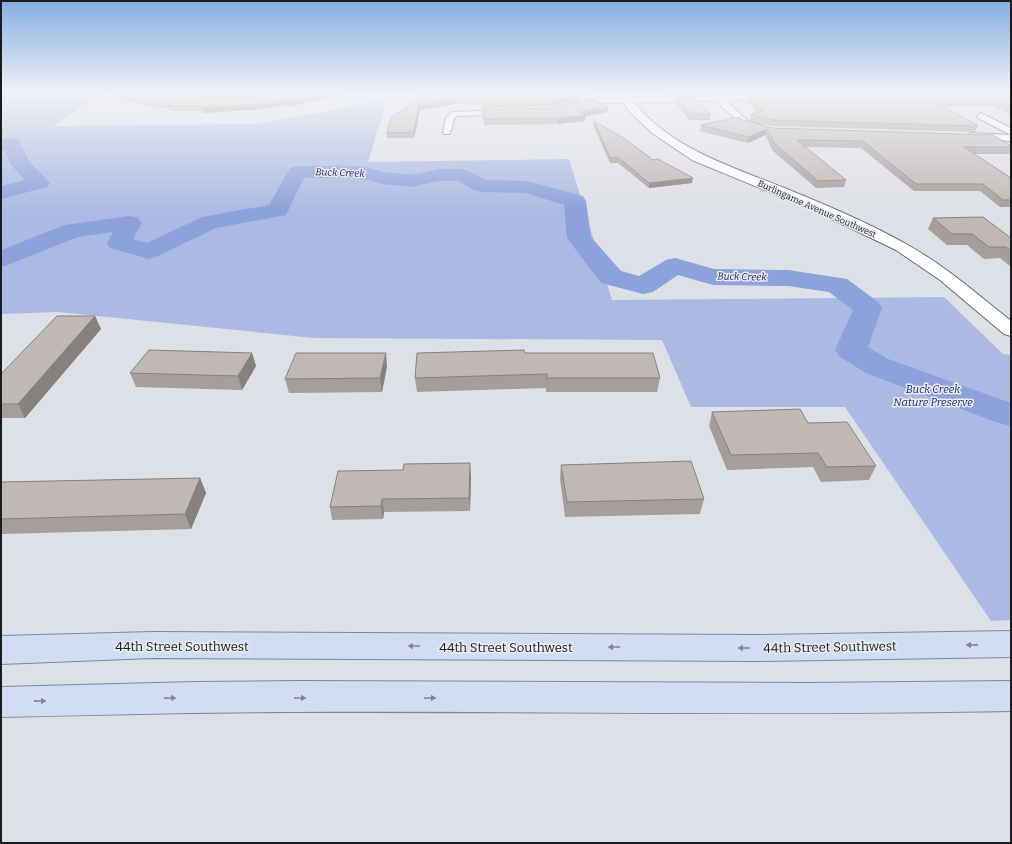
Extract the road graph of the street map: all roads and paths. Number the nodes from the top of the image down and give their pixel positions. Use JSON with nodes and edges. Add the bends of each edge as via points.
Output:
{"nodes":[{"id":1,"x":658,"y":132,"type":"edge"},
{"id":2,"x":964,"y":136,"type":"edge"},
{"id":3,"x":1011,"y":138,"type":"edge"},
{"id":4,"x":1010,"y":329,"type":"edge"},
{"id":5,"x":1011,"y":644,"type":"edge"},
{"id":6,"x":1,"y":650,"type":"edge"},
{"id":7,"x":1011,"y":696,"type":"edge"},
{"id":8,"x":1,"y":702,"type":"edge"}],
"edges":[{"from":1,"to":4,"type":"street","name":"Burlingame Avenue Southwest","via":[[696,158],[816,206],[901,247],[946,276]]},
{"from":2,"to":3,"type":"street"},
{"from":5,"to":6,"type":"main road","name":"44th Street Southwest","one_way":true,"via":[[756,648],[154,645]]},
{"from":8,"to":7,"type":"main road","one_way":true,"via":[[194,698],[666,700]]}]}
